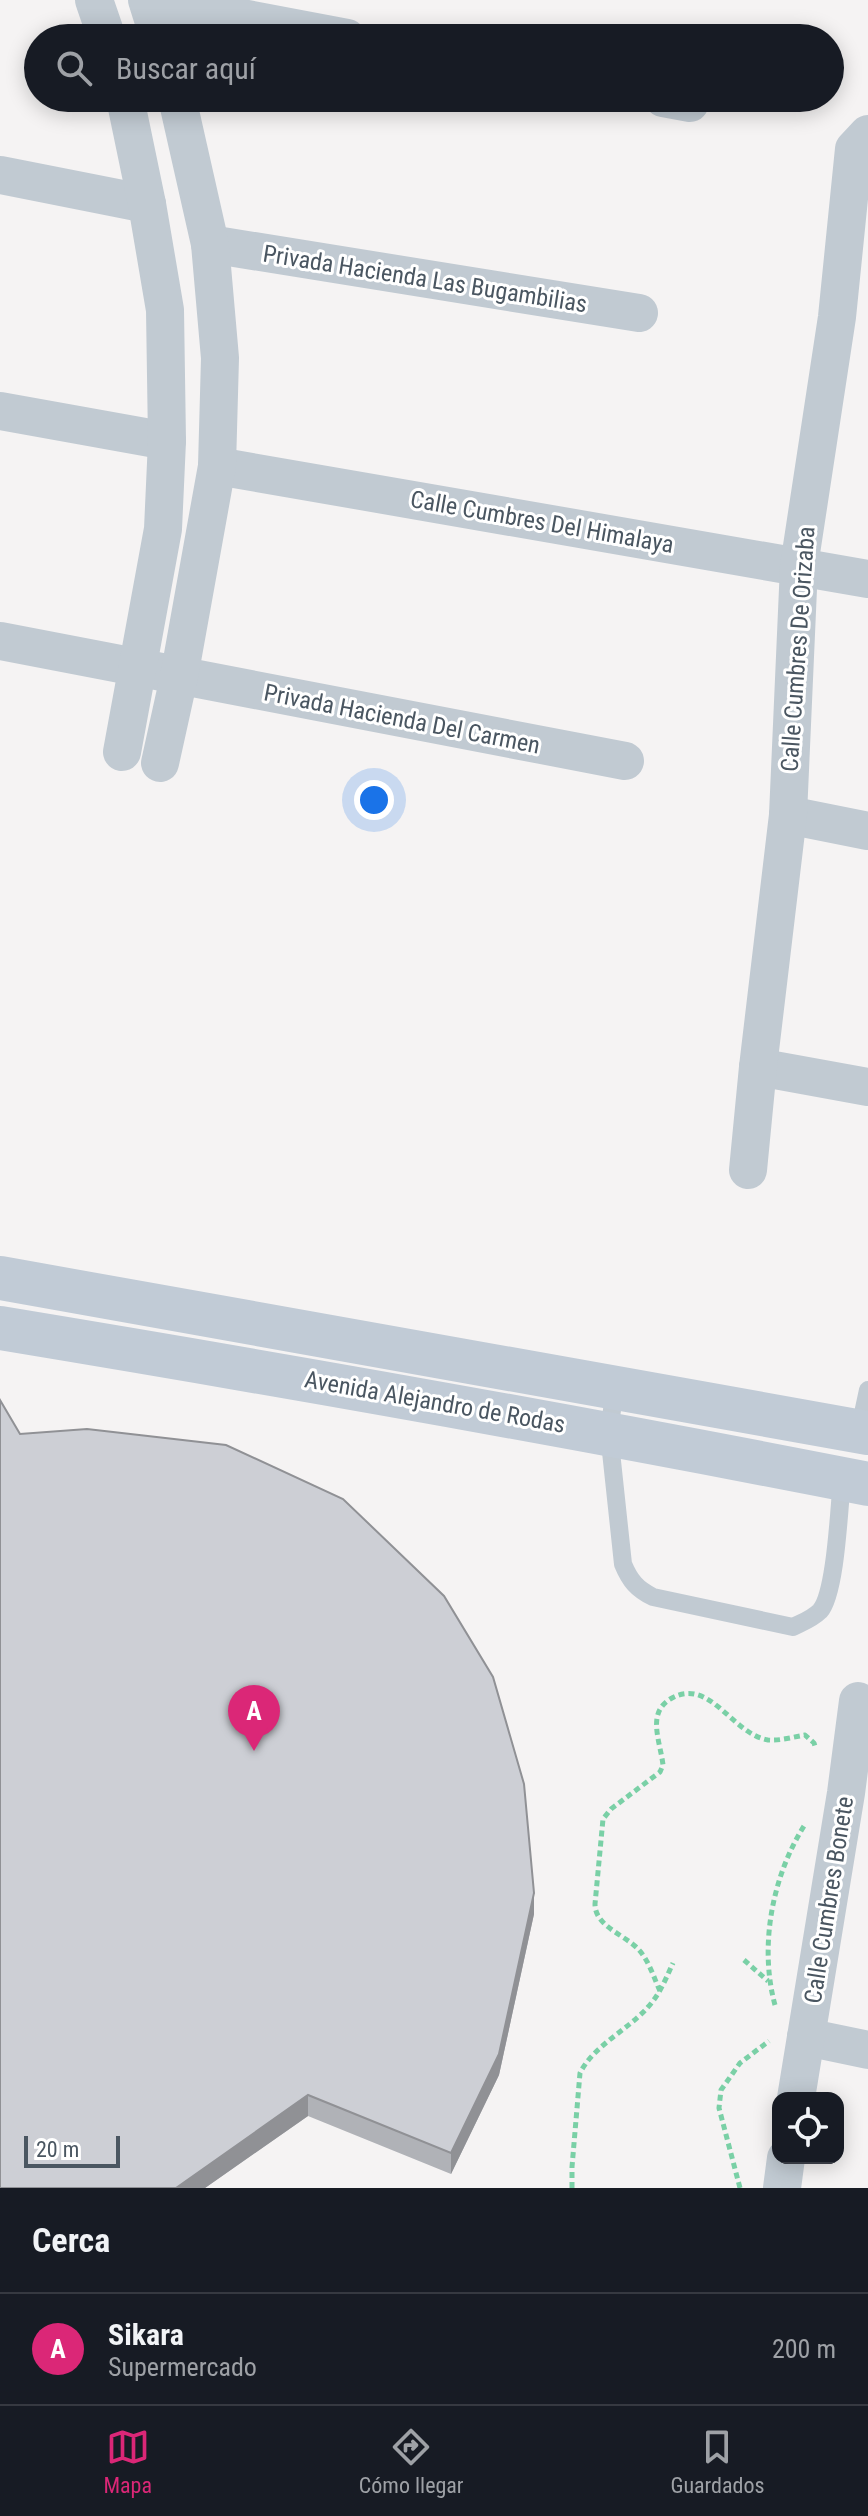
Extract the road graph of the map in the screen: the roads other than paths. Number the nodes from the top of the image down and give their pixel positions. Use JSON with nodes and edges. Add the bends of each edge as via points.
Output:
{"nodes":[{"id":1,"x":94,"y":0,"type":"edge"},
{"id":2,"x":148,"y":0,"type":"edge"},
{"id":3,"x":102,"y":24,"type":"edge"},
{"id":4,"x":155,"y":24,"type":"edge"},
{"id":5,"x":274,"y":24,"type":"edge"},
{"id":6,"x":128,"y":112,"type":"edge"},
{"id":7,"x":180,"y":112,"type":"edge"},
{"id":8,"x":868,"y":134,"type":"edge"},
{"id":9,"x":0,"y":175,"type":"edge"},
{"id":10,"x":147,"y":204,"type":"junction"},
{"id":11,"x":210,"y":244,"type":"junction"},
{"id":12,"x":639,"y":313,"type":"dead end"},
{"id":13,"x":852,"y":320,"type":"edge"},
{"id":14,"x":0,"y":411,"type":"edge"},
{"id":15,"x":167,"y":441,"type":"junction"},
{"id":16,"x":217,"y":466,"type":"junction"},
{"id":17,"x":799,"y":566,"type":"junction"},
{"id":18,"x":868,"y":579,"type":"edge"},
{"id":19,"x":0,"y":641,"type":"edge"},
{"id":20,"x":139,"y":668,"type":"junction"},
{"id":21,"x":179,"y":677,"type":"junction"},
{"id":22,"x":122,"y":752,"type":"dead end"},
{"id":23,"x":625,"y":761,"type":"dead end"},
{"id":24,"x":160,"y":763,"type":"dead end"},
{"id":25,"x":788,"y":815,"type":"junction"},
{"id":26,"x":868,"y":831,"type":"edge"},
{"id":27,"x":758,"y":1067,"type":"junction"},
{"id":28,"x":868,"y":1087,"type":"edge"},
{"id":29,"x":748,"y":1170,"type":"dead end"},
{"id":30,"x":0,"y":1278,"type":"edge"},
{"id":31,"x":0,"y":1328,"type":"edge"},
{"id":32,"x":615,"y":1387,"type":"junction"},
{"id":33,"x":868,"y":1390,"type":"edge"},
{"id":34,"x":863,"y":1432,"type":"edge"},
{"id":35,"x":609,"y":1433,"type":"junction"},
{"id":36,"x":855,"y":1482,"type":"edge"},
{"id":37,"x":858,"y":1701,"type":"dead end"},
{"id":38,"x":857,"y":1795,"type":"edge"},
{"id":39,"x":784,"y":2031,"type":"junction"},
{"id":40,"x":868,"y":2050,"type":"edge"},
{"id":41,"x":795,"y":2092,"type":"edge"},
{"id":42,"x":785,"y":2164,"type":"edge"},
{"id":43,"x":782,"y":2188,"type":"edge"}],
"edges":[{"from":1,"to":3,"type":"street"},
{"from":2,"to":4,"type":"street"},
{"from":2,"to":5,"type":"street"},
{"from":6,"to":10,"type":"street"},
{"from":7,"to":11,"type":"street"},
{"from":8,"to":13,"type":"street","name":"Calle Cumbres De Orizaba","via":[[854,149]]},
{"from":9,"to":10,"type":"street"},
{"from":10,"to":15,"type":"street","via":[[165,310]]},
{"from":11,"to":12,"type":"street","name":"Privada Hacienda Las Bugambilias"},
{"from":11,"to":16,"type":"street","via":[[220,358]]},
{"from":13,"to":17,"type":"street","name":"Calle Cumbres De Orizaba"},
{"from":14,"to":15,"type":"street"},
{"from":15,"to":20,"type":"street","via":[[163,529]]},
{"from":16,"to":17,"type":"street","name":"Calle Cumbres Del Himalaya"},
{"from":16,"to":21,"type":"street"},
{"from":17,"to":18,"type":"street","name":"Calle Cumbres Del Himalaya"},
{"from":17,"to":25,"type":"street","name":"Calle Cumbres De Orizaba"},
{"from":19,"to":20,"type":"street","name":"Privada Hacienda Del Carmen"},
{"from":20,"to":21,"type":"street","name":"Privada Hacienda Del Carmen"},
{"from":20,"to":22,"type":"street"},
{"from":21,"to":23,"type":"street","name":"Privada Hacienda Del Carmen"},
{"from":21,"to":24,"type":"street"},
{"from":25,"to":26,"type":"street"},
{"from":25,"to":27,"type":"street","name":"Calle Cumbres De Orizaba"},
{"from":27,"to":28,"type":"street"},
{"from":27,"to":29,"type":"street","name":"Calle Cumbres De Orizaba"},
{"from":30,"to":32,"type":"street","name":"Avenida Alejandro de Rodas"},
{"from":31,"to":35,"type":"street","name":"Avenida Alejandro de Rodas"},
{"from":32,"to":34,"type":"street","name":"Avenida Alejandro de Rodas"},
{"from":32,"to":35,"type":"lane"},
{"from":33,"to":34,"type":"lane"},
{"from":35,"to":36,"type":"street","name":"Avenida Alejandro de Rodas"},
{"from":35,"to":36,"type":"lane","via":[[623,1564],[638,1590],[793,1627],[822,1609]]},
{"from":37,"to":38,"type":"street","name":"Calle Cumbres Bonete"},
{"from":38,"to":39,"type":"street","name":"Calle Cumbres Bonete"},
{"from":39,"to":40,"type":"street"},
{"from":39,"to":41,"type":"street","name":"Calle Cumbres Bonete"},
{"from":42,"to":43,"type":"street"}]}
